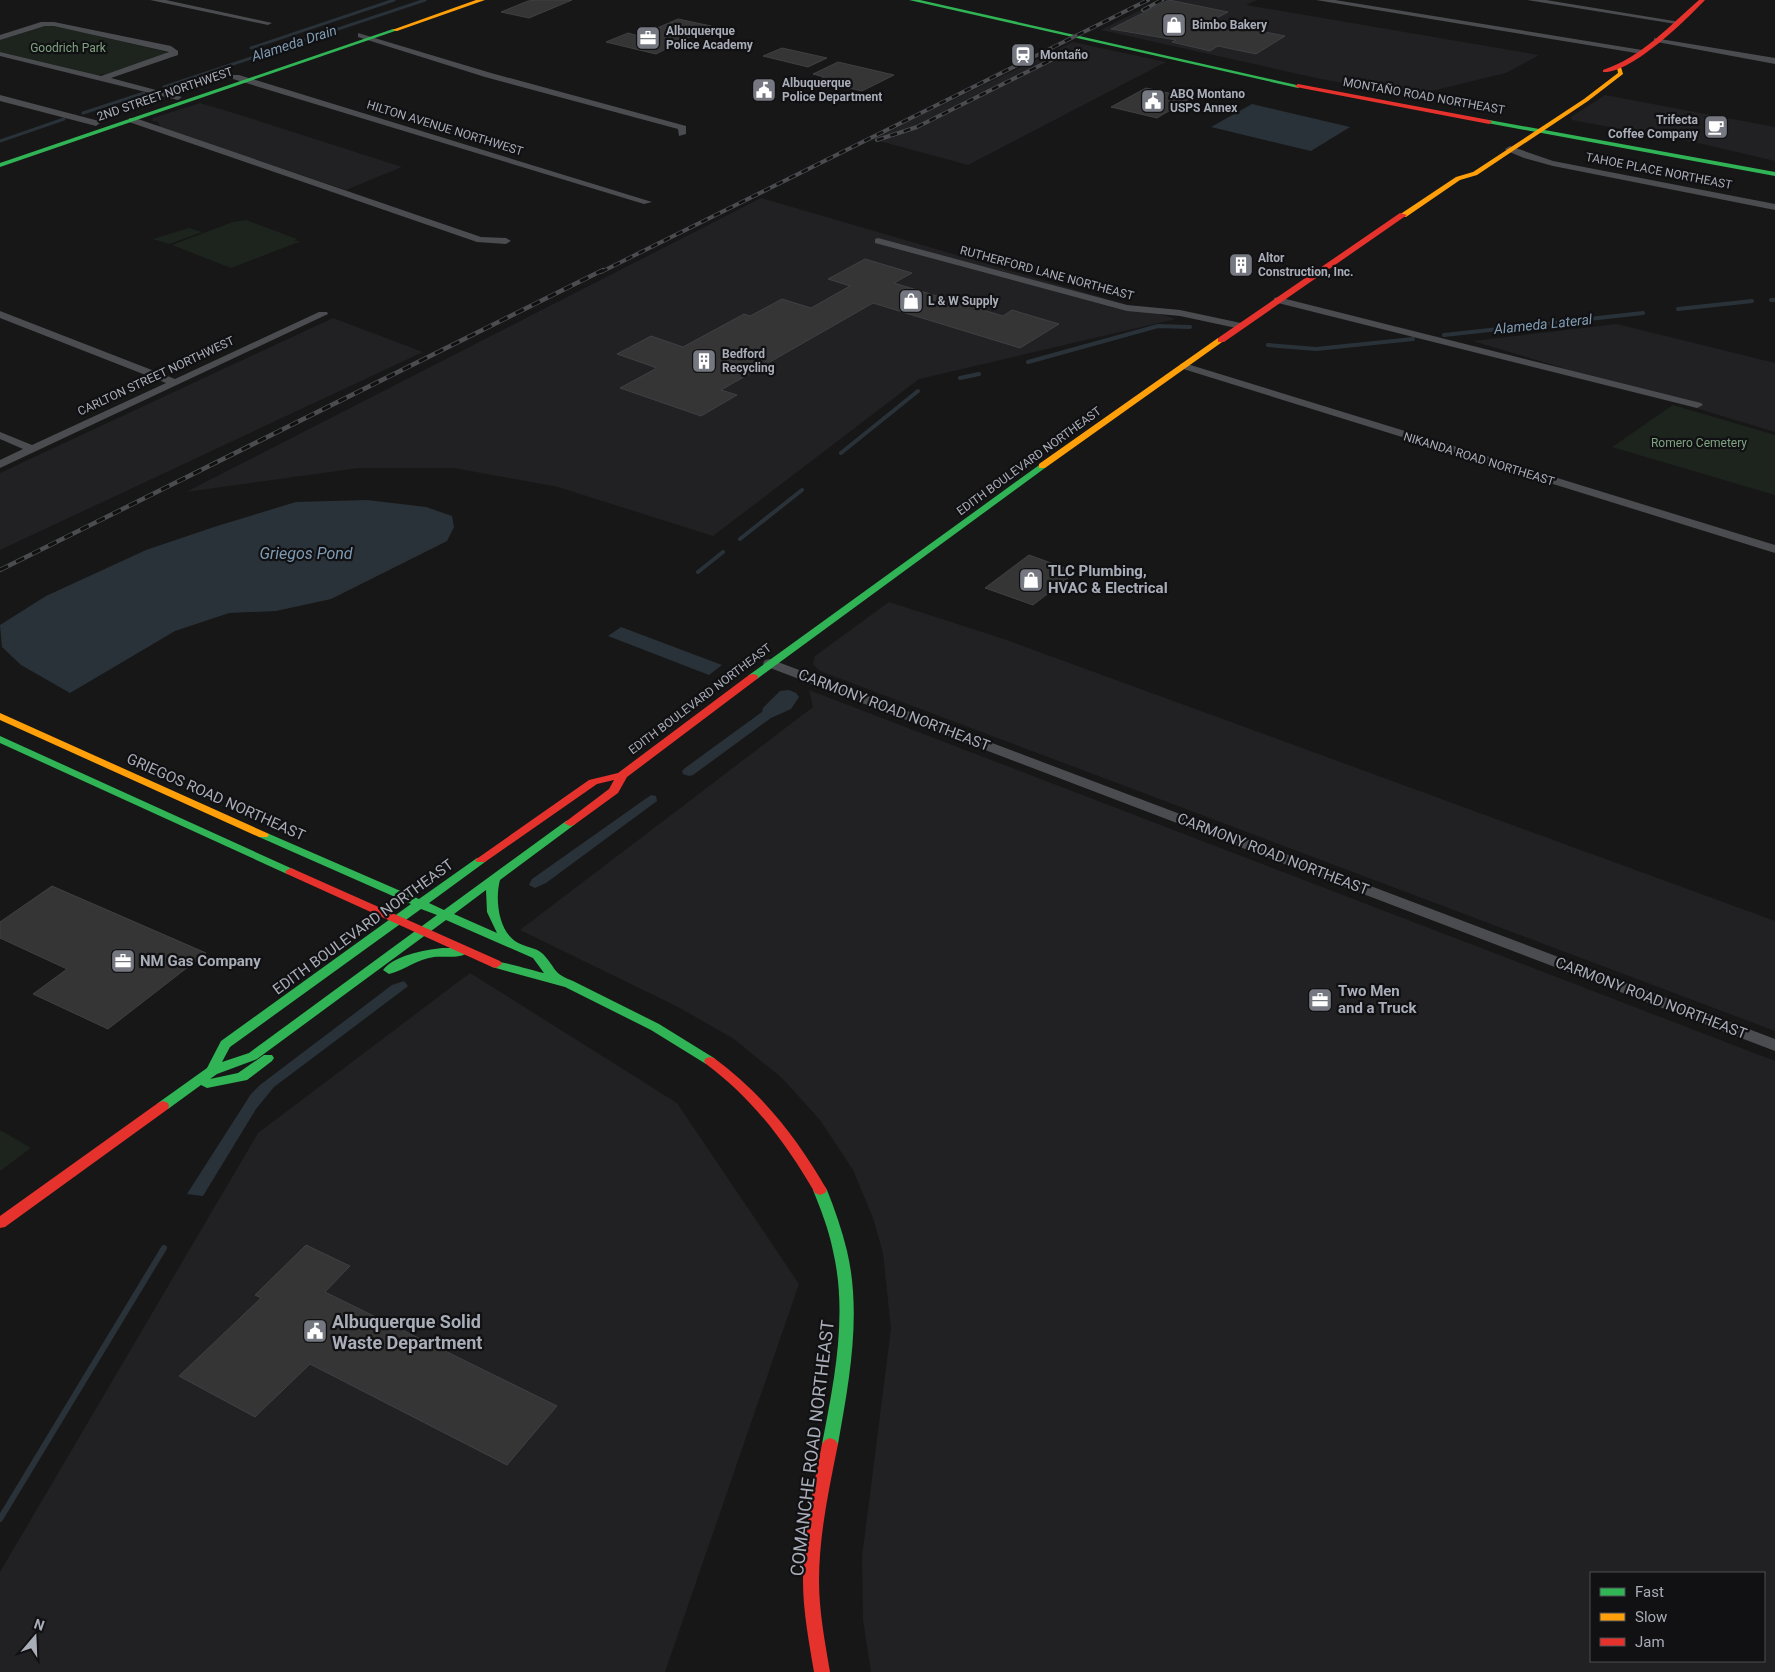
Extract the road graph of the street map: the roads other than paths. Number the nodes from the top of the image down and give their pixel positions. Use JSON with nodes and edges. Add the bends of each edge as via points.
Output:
{"nodes":[{"id":1,"x":154,"y":0,"type":"edge"},
{"id":2,"x":462,"y":0,"type":"edge"},
{"id":3,"x":482,"y":0,"type":"edge"},
{"id":4,"x":912,"y":0,"type":"edge"},
{"id":5,"x":943,"y":0,"type":"edge"},
{"id":6,"x":1320,"y":0,"type":"edge"},
{"id":7,"x":1531,"y":0,"type":"edge"},
{"id":8,"x":1702,"y":0,"type":"edge"},
{"id":9,"x":1676,"y":22,"type":"junction"},
{"id":10,"x":268,"y":23,"type":"dead end"},
{"id":11,"x":1075,"y":33,"type":"junction"},
{"id":12,"x":367,"y":36,"type":"junction"},
{"id":13,"x":0,"y":38,"type":"edge"},
{"id":14,"x":1657,"y":40,"type":"junction"},
{"id":15,"x":1642,"y":52,"type":"junction"},
{"id":16,"x":0,"y":54,"type":"edge"},
{"id":17,"x":1775,"y":61,"type":"edge"},
{"id":18,"x":1619,"y":68,"type":"junction"},
{"id":19,"x":101,"y":79,"type":"junction"},
{"id":20,"x":241,"y":79,"type":"junction"},
{"id":21,"x":1585,"y":86,"type":"dead end"},
{"id":22,"x":1570,"y":96,"type":"dead end"},
{"id":23,"x":178,"y":97,"type":"junction"},
{"id":24,"x":0,"y":98,"type":"edge"},
{"id":25,"x":132,"y":120,"type":"junction"},
{"id":26,"x":96,"y":123,"type":"junction"},
{"id":27,"x":1548,"y":124,"type":"junction"},
{"id":28,"x":1535,"y":126,"type":"junction"},
{"id":29,"x":1522,"y":128,"type":"junction"},
{"id":30,"x":682,"y":134,"type":"dead end"},
{"id":31,"x":1510,"y":149,"type":"junction"},
{"id":32,"x":0,"y":156,"type":"edge"},
{"id":33,"x":0,"y":165,"type":"edge"},
{"id":34,"x":1775,"y":166,"type":"edge"},
{"id":35,"x":1775,"y":174,"type":"edge"},
{"id":36,"x":1458,"y":178,"type":"junction"},
{"id":37,"x":647,"y":202,"type":"dead end"},
{"id":38,"x":1775,"y":207,"type":"edge"},
{"id":39,"x":878,"y":240,"type":"dead end"},
{"id":40,"x":506,"y":241,"type":"dead end"},
{"id":41,"x":1278,"y":300,"type":"junction"},
{"id":42,"x":0,"y":314,"type":"edge"},
{"id":43,"x":323,"y":314,"type":"dead end"},
{"id":44,"x":1241,"y":326,"type":"junction"},
{"id":45,"x":1184,"y":366,"type":"junction"},
{"id":46,"x":174,"y":382,"type":"junction"},
{"id":47,"x":1697,"y":405,"type":"dead end"},
{"id":48,"x":0,"y":435,"type":"edge"},
{"id":49,"x":33,"y":449,"type":"junction"},
{"id":50,"x":0,"y":464,"type":"edge"},
{"id":51,"x":1775,"y":549,"type":"edge"},
{"id":52,"x":770,"y":663,"type":"junction"},
{"id":53,"x":0,"y":716,"type":"edge"},
{"id":54,"x":0,"y":739,"type":"edge"},
{"id":55,"x":622,"y":775,"type":"junction"},
{"id":56,"x":495,"y":878,"type":"junction"},
{"id":57,"x":420,"y":903,"type":"junction"},
{"id":58,"x":445,"y":914,"type":"junction"},
{"id":59,"x":397,"y":919,"type":"junction"},
{"id":60,"x":422,"y":930,"type":"junction"},
{"id":61,"x":509,"y":943,"type":"junction"},
{"id":62,"x":474,"y":954,"type":"junction"},
{"id":63,"x":555,"y":979,"type":"junction"},
{"id":64,"x":1775,"y":1045,"type":"edge"},
{"id":65,"x":212,"y":1071,"type":"junction"},
{"id":66,"x":188,"y":1088,"type":"junction"},
{"id":67,"x":0,"y":1223,"type":"edge"},
{"id":68,"x":822,"y":1672,"type":"edge"}],
"edges":[{"from":1,"to":10,"type":"street"},
{"from":2,"to":12,"type":"main road","name":"2ND STREET NORTHWEST"},
{"from":3,"to":12,"type":"main road","name":"2ND STREET NORTHWEST"},
{"from":4,"to":11,"type":"main road"},
{"from":5,"to":11,"type":"main road"},
{"from":6,"to":15,"type":"street"},
{"from":7,"to":9,"type":"street"},
{"from":8,"to":9,"type":"main road"},
{"from":9,"to":14,"type":"main road"},
{"from":11,"to":28,"type":"main road","name":"MONTAÑO ROAD NORTHEAST"},
{"from":11,"to":29,"type":"main road","name":"MONTAÑO ROAD NORTHEAST","via":[[1306,88]]},
{"from":12,"to":20,"type":"main road","name":"2ND STREET NORTHWEST"},
{"from":12,"to":30,"type":"street","via":[[488,74],[683,128]]},
{"from":13,"to":19,"type":"street","via":[[44,24],[54,24],[175,52]]},
{"from":14,"to":15,"type":"main road"},
{"from":14,"to":17,"type":"street"},
{"from":15,"to":18,"type":"main road"},
{"from":16,"to":19,"type":"street"},
{"from":18,"to":21,"type":"main road","via":[[1607,70]]},
{"from":18,"to":27,"type":"main road","via":[[1621,73]]},
{"from":19,"to":23,"type":"street"},
{"from":20,"to":23,"type":"main road","name":"2ND STREET NORTHWEST"},
{"from":20,"to":25,"type":"main road","name":"2ND STREET NORTHWEST"},
{"from":20,"to":37,"type":"street","name":"HILTON AVENUE NORTHWEST"},
{"from":22,"to":28,"type":"main road","name":"EDITH BOULEVARD NORTHEAST"},
{"from":23,"to":26,"type":"main road","name":"2ND STREET NORTHWEST"},
{"from":24,"to":26,"type":"street"},
{"from":25,"to":33,"type":"main road","name":"2ND STREET NORTHWEST"},
{"from":25,"to":40,"type":"street","via":[[480,240]]},
{"from":26,"to":32,"type":"main road","name":"2ND STREET NORTHWEST"},
{"from":27,"to":28,"type":"main road","name":"MONTAÑO ROAD NORTHEAST"},
{"from":27,"to":34,"type":"main road","name":"MONTAÑO ROAD NORTHEAST"},
{"from":28,"to":29,"type":"main road","name":"EDITH BOULEVARD NORTHEAST"},
{"from":28,"to":31,"type":"main road","name":"EDITH BOULEVARD NORTHEAST"},
{"from":28,"to":35,"type":"main road","name":"MONTAÑO ROAD NORTHEAST"},
{"from":29,"to":36,"type":"main road","name":"EDITH BOULEVARD NORTHEAST","via":[[1458,171]]},
{"from":31,"to":36,"type":"main road","name":"EDITH BOULEVARD NORTHEAST","via":[[1474,174]]},
{"from":31,"to":38,"type":"street","name":"TAHOE PLACE NORTHEAST","via":[[1529,158],[1636,182]]},
{"from":36,"to":41,"type":"main road","name":"EDITH BOULEVARD NORTHEAST"},
{"from":39,"to":44,"type":"street","name":"RUTHERFORD LANE NORTHEAST","via":[[1127,308],[1180,313]]},
{"from":41,"to":44,"type":"main road","name":"EDITH BOULEVARD NORTHEAST"},
{"from":41,"to":47,"type":"street"},
{"from":42,"to":46,"type":"street"},
{"from":43,"to":46,"type":"street","name":"CARLTON STREET NORTHWEST"},
{"from":44,"to":45,"type":"main road","name":"EDITH BOULEVARD NORTHEAST"},
{"from":45,"to":51,"type":"street","name":"NIKANDA ROAD NORTHEAST"},
{"from":45,"to":52,"type":"main road","name":"EDITH BOULEVARD NORTHEAST"},
{"from":46,"to":49,"type":"street","name":"CARLTON STREET NORTHWEST"},
{"from":48,"to":49,"type":"street"},
{"from":49,"to":50,"type":"street","name":"CARLTON STREET NORTHWEST"},
{"from":52,"to":55,"type":"main road","name":"EDITH BOULEVARD NORTHEAST"},
{"from":52,"to":64,"type":"street","name":"CARMONY ROAD NORTHEAST"},
{"from":53,"to":57,"type":"main road","name":"GRIEGOS ROAD NORTHEAST"},
{"from":54,"to":59,"type":"main road"},
{"from":55,"to":56,"type":"main road","name":"EDITH BOULEVARD NORTHEAST","via":[[614,791]]},
{"from":55,"to":57,"type":"main road","name":"EDITH BOULEVARD NORTHEAST","via":[[593,782]]},
{"from":56,"to":58,"type":"main road","name":"EDITH BOULEVARD NORTHEAST"},
{"from":56,"to":61,"type":"main road","via":[[489,893],[489,910]]},
{"from":57,"to":58,"type":"main road","name":"COMANCHE ROAD NORTHEAST"},
{"from":57,"to":59,"type":"main road","name":"EDITH BOULEVARD NORTHEAST"},
{"from":58,"to":60,"type":"main road","name":"EDITH BOULEVARD NORTHEAST"},
{"from":58,"to":61,"type":"main road","name":"COMANCHE ROAD NORTHEAST"},
{"from":59,"to":60,"type":"main road","name":"COMANCHE ROAD NORTHEAST"},
{"from":59,"to":65,"type":"main road","name":"EDITH BOULEVARD NORTHEAST","via":[[225,1044]]},
{"from":60,"to":62,"type":"main road","name":"COMANCHE ROAD NORTHEAST"},
{"from":60,"to":65,"type":"main road","name":"EDITH BOULEVARD NORTHEAST","via":[[253,1056]]},
{"from":61,"to":63,"type":"main road","name":"COMANCHE ROAD NORTHEAST","via":[[537,955]]},
{"from":62,"to":63,"type":"main road","name":"COMANCHE ROAD NORTHEAST","via":[[514,972]]},
{"from":62,"to":66,"type":"main road","via":[[440,951],[412,956],[357,991],[242,1077]]},
{"from":63,"to":68,"type":"main road","name":"COMANCHE ROAD NORTHEAST","via":[[634,1015],[687,1045],[742,1085],[786,1131],[819,1187],[839,1239],[848,1301],[846,1355],[818,1516],[811,1581]]},
{"from":65,"to":66,"type":"main road","name":"EDITH BOULEVARD NORTHEAST"},
{"from":66,"to":67,"type":"main road","name":"EDITH BOULEVARD NORTHEAST"}]}
